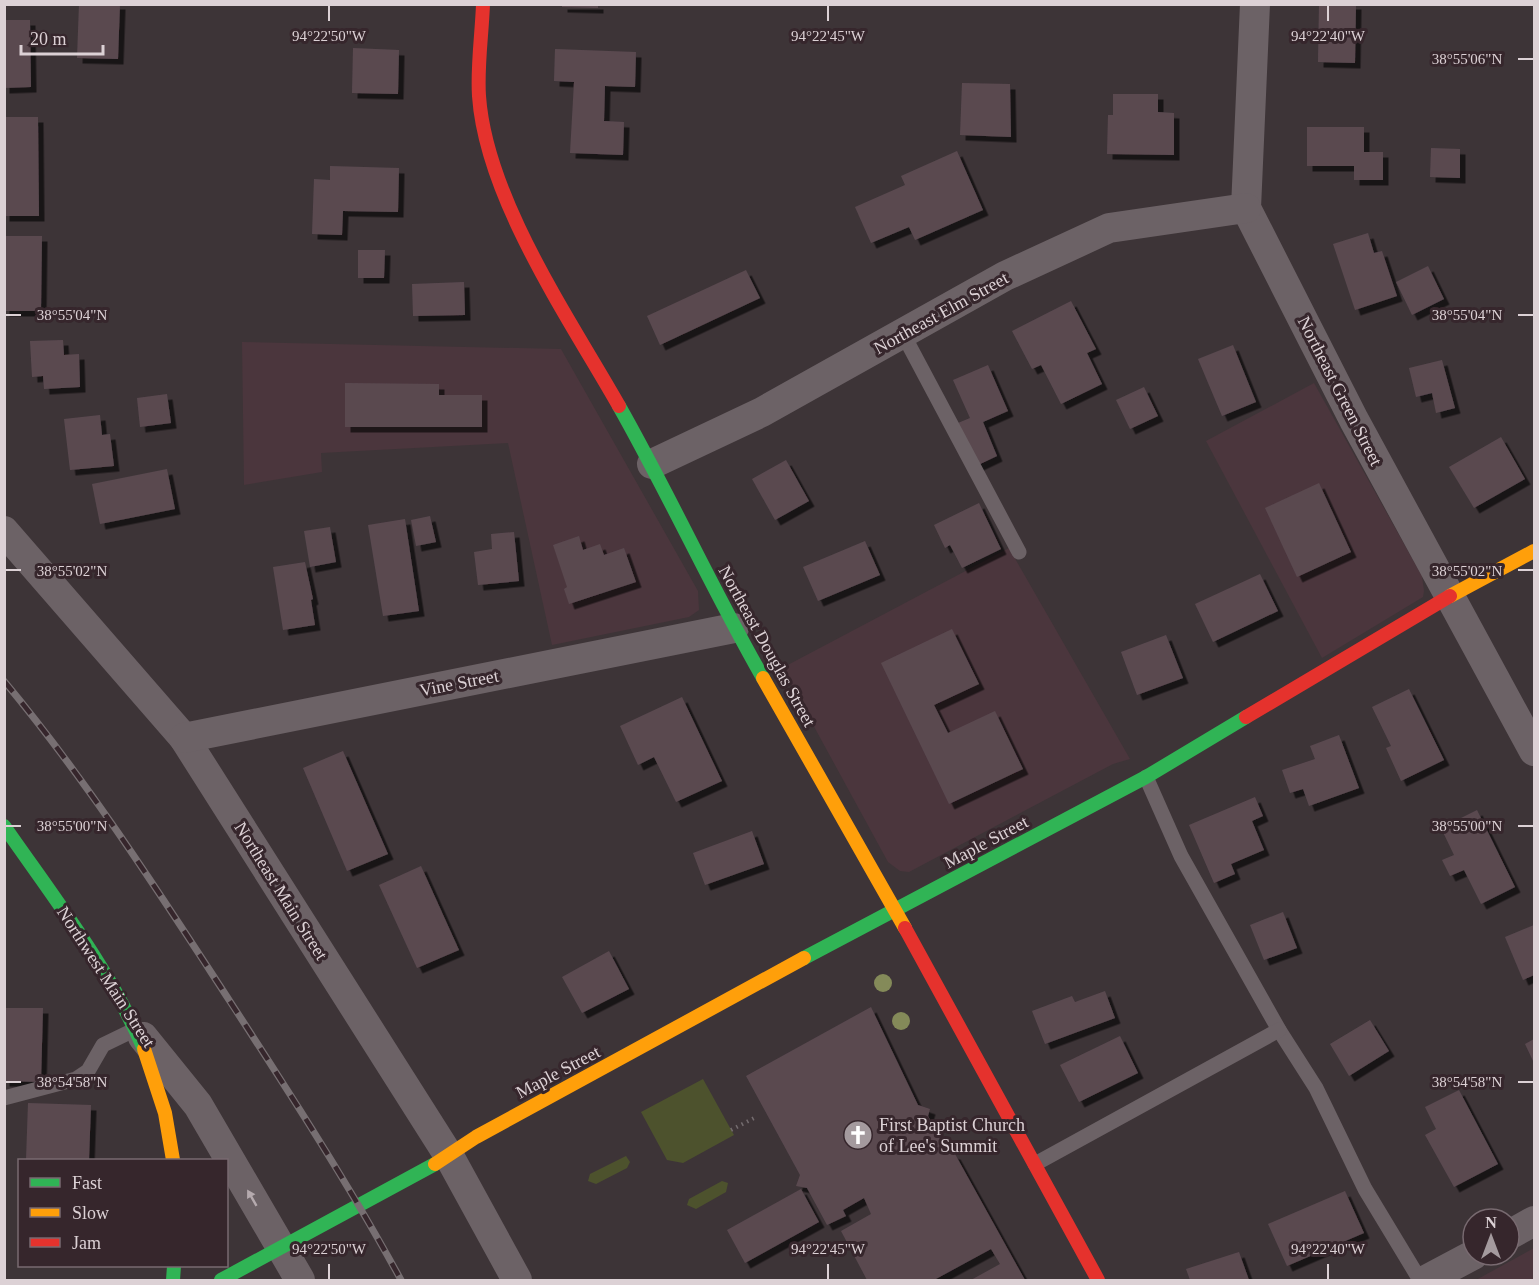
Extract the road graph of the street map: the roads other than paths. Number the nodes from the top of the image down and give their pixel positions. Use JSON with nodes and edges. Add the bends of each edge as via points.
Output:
{"nodes":[{"id":1,"x":483,"y":4,"type":"edge"},
{"id":2,"x":1255,"y":4,"type":"edge"},
{"id":3,"x":1246,"y":208,"type":"junction"},
{"id":4,"x":903,"y":334,"type":"junction"},
{"id":5,"x":652,"y":464,"type":"junction"},
{"id":6,"x":4,"y":531,"type":"edge"},
{"id":7,"x":1534,"y":551,"type":"edge"},
{"id":8,"x":1019,"y":552,"type":"dead end"},
{"id":9,"x":1449,"y":596,"type":"junction"},
{"id":10,"x":734,"y":628,"type":"junction"},
{"id":11,"x":184,"y":738,"type":"junction"},
{"id":12,"x":1534,"y":751,"type":"edge"},
{"id":13,"x":1146,"y":777,"type":"junction"},
{"id":14,"x":4,"y":826,"type":"edge"},
{"id":15,"x":893,"y":910,"type":"junction"},
{"id":16,"x":136,"y":1029,"type":"junction"},
{"id":17,"x":1279,"y":1030,"type":"junction"},
{"id":18,"x":4,"y":1098,"type":"edge"},
{"id":19,"x":449,"y":1156,"type":"junction"},
{"id":20,"x":173,"y":1159,"type":"edge"},
{"id":21,"x":1035,"y":1164,"type":"junction"},
{"id":22,"x":281,"y":1249,"type":"junction"},
{"id":23,"x":1461,"y":1262,"type":"edge"},
{"id":24,"x":221,"y":1281,"type":"edge"},
{"id":25,"x":300,"y":1281,"type":"edge"},
{"id":26,"x":517,"y":1281,"type":"edge"},
{"id":27,"x":1098,"y":1281,"type":"edge"},
{"id":28,"x":1420,"y":1281,"type":"edge"},
{"id":29,"x":1426,"y":1281,"type":"edge"}],
"edges":[{"from":1,"to":5,"type":"street","name":"Northeast Douglas Street","via":[[479,96],[493,167],[523,237]]},
{"from":2,"to":3,"type":"street","name":"Northeast Green Street"},
{"from":3,"to":4,"type":"street","name":"Northeast Elm Street","via":[[1108,228],[1005,276]]},
{"from":3,"to":9,"type":"street","name":"Northeast Green Street"},
{"from":4,"to":5,"type":"street","name":"Northeast Elm Street","via":[[762,412]]},
{"from":4,"to":8,"type":"lane"},
{"from":5,"to":10,"type":"street","name":"Northeast Douglas Street"},
{"from":6,"to":11,"type":"street","name":"Northeast Main Street"},
{"from":7,"to":9,"type":"street","name":"Maple Street"},
{"from":9,"to":12,"type":"street","name":"Northeast Green Street"},
{"from":9,"to":13,"type":"street","name":"Maple Street"},
{"from":10,"to":11,"type":"street","name":"Vine Street"},
{"from":10,"to":15,"type":"street","name":"Northeast Douglas Street"},
{"from":11,"to":19,"type":"street","name":"Northeast Main Street"},
{"from":13,"to":15,"type":"street","name":"Maple Street"},
{"from":13,"to":17,"type":"lane","via":[[1181,856]]},
{"from":14,"to":16,"type":"street","name":"Northwest Main Street"},
{"from":15,"to":19,"type":"street","name":"Maple Street","via":[[476,1137]]},
{"from":15,"to":21,"type":"street","name":"Northeast Douglas Street"},
{"from":16,"to":18,"type":"lane","via":[[103,1045],[88,1071],[76,1079]]},
{"from":16,"to":20,"type":"street","via":[[162,1094]]},
{"from":22,"to":16,"type":"street","name":"Northwest Main Street","one_way":true,"via":[[198,1105]]},
{"from":17,"to":21,"type":"lane"},
{"from":17,"to":28,"type":"lane","via":[[1316,1088],[1365,1189]]},
{"from":19,"to":22,"type":"street","name":"Maple Street"},
{"from":19,"to":26,"type":"street","name":"Northeast Main Street"},
{"from":21,"to":27,"type":"street","name":"Northeast Douglas Street"},
{"from":22,"to":24,"type":"street","name":"Maple Street"},
{"from":22,"to":25,"type":"street","name":"Northwest Main Street"},
{"from":23,"to":29,"type":"street"}]}
